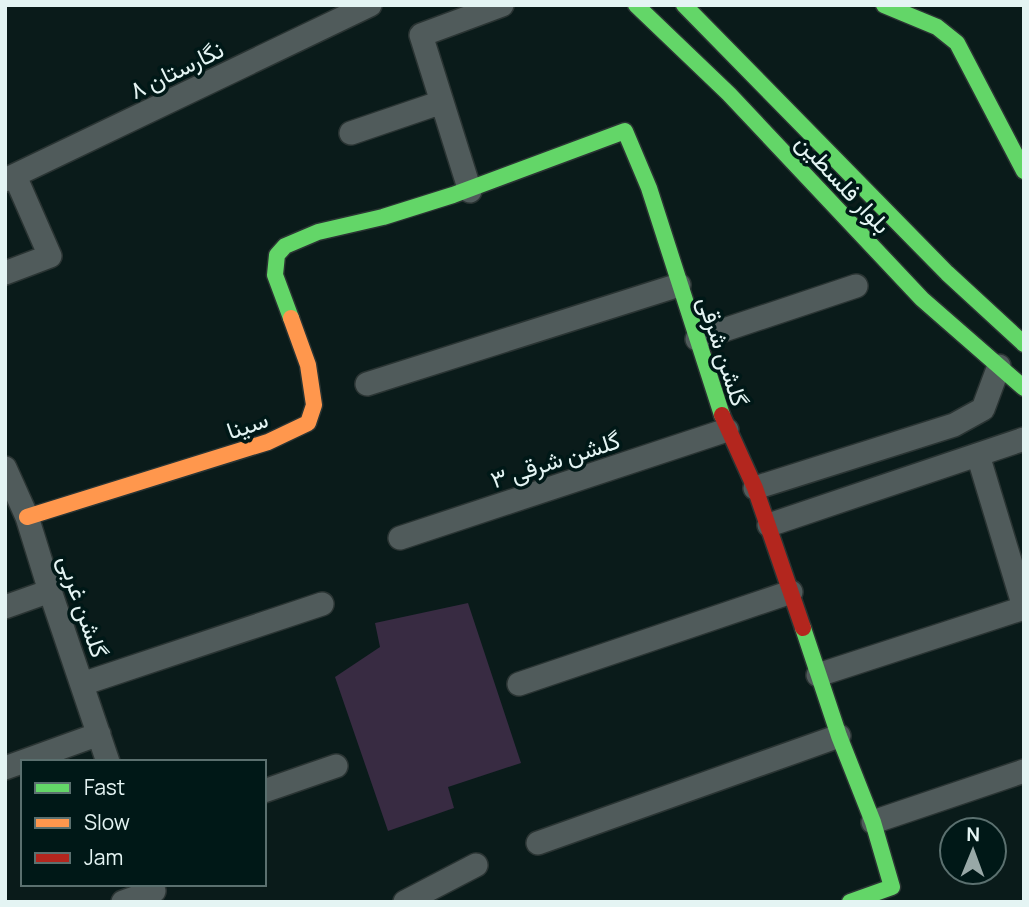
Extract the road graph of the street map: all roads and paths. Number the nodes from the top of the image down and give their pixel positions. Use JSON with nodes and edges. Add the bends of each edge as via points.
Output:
{"nodes":[{"id":1,"x":370,"y":5,"type":"edge"},
{"id":2,"x":502,"y":5,"type":"edge"},
{"id":3,"x":636,"y":5,"type":"edge"},
{"id":4,"x":884,"y":5,"type":"edge"},
{"id":5,"x":694,"y":10,"type":"edge"},
{"id":6,"x":442,"y":102,"type":"junction"},
{"id":7,"x":351,"y":133,"type":"dead end"},
{"id":8,"x":1024,"y":171,"type":"edge"},
{"id":9,"x":10,"y":178,"type":"edge"},
{"id":10,"x":470,"y":191,"type":"junction"},
{"id":11,"x":279,"y":251,"type":"joint"},
{"id":12,"x":5,"y":273,"type":"edge"},
{"id":13,"x":679,"y":285,"type":"junction"},
{"id":14,"x":856,"y":286,"type":"dead end"},
{"id":15,"x":934,"y":286,"type":"junction"},
{"id":16,"x":697,"y":339,"type":"junction"},
{"id":17,"x":1024,"y":344,"type":"edge"},
{"id":18,"x":999,"y":366,"type":"junction"},
{"id":19,"x":368,"y":384,"type":"dead end"},
{"id":20,"x":1024,"y":388,"type":"edge"},
{"id":21,"x":727,"y":430,"type":"junction"},
{"id":22,"x":1024,"y":439,"type":"edge"},
{"id":23,"x":978,"y":455,"type":"junction"},
{"id":24,"x":5,"y":468,"type":"edge"},
{"id":25,"x":755,"y":488,"type":"junction"},
{"id":26,"x":27,"y":517,"type":"junction"},
{"id":27,"x":769,"y":525,"type":"junction"},
{"id":28,"x":400,"y":538,"type":"dead end"},
{"id":29,"x":50,"y":591,"type":"junction"},
{"id":30,"x":791,"y":592,"type":"junction"},
{"id":31,"x":322,"y":604,"type":"dead end"},
{"id":32,"x":5,"y":607,"type":"edge"},
{"id":33,"x":1024,"y":608,"type":"edge"},
{"id":34,"x":818,"y":675,"type":"junction"},
{"id":35,"x":82,"y":684,"type":"junction"},
{"id":36,"x":519,"y":684,"type":"dead end"},
{"id":37,"x":99,"y":734,"type":"junction"},
{"id":38,"x":839,"y":736,"type":"junction"},
{"id":39,"x":27,"y":760,"type":"edge"},
{"id":40,"x":107,"y":760,"type":"edge"},
{"id":41,"x":337,"y":766,"type":"dead end"},
{"id":42,"x":1024,"y":771,"type":"edge"},
{"id":43,"x":266,"y":790,"type":"edge"},
{"id":44,"x":873,"y":822,"type":"junction"},
{"id":45,"x":538,"y":843,"type":"dead end"},
{"id":46,"x":476,"y":865,"type":"dead end"},
{"id":47,"x":154,"y":892,"type":"edge"},
{"id":48,"x":123,"y":902,"type":"edge"},
{"id":49,"x":405,"y":902,"type":"edge"},
{"id":50,"x":850,"y":902,"type":"edge"}],
"edges":[{"from":1,"to":9,"type":"street","name":"نگارستان ۸"},
{"from":2,"to":6,"type":"street","via":[[421,35]]},
{"from":3,"to":15,"type":"street","name":"بلوار فلسطین"},
{"from":4,"to":8,"type":"street","via":[[937,27],[957,43]]},
{"from":5,"to":15,"type":"street","name":"بلوار فلسطین"},
{"from":6,"to":7,"type":"street"},
{"from":6,"to":10,"type":"street"},
{"from":9,"to":12,"type":"street","via":[[50,256]]},
{"from":10,"to":11,"type":"street","name":"گلشن شرقی","via":[[309,235]]},
{"from":10,"to":13,"type":"street","name":"گلشن شرقی","via":[[625,131],[649,188]]},
{"from":11,"to":26,"type":"street","name":"سینا","via":[[275,275],[312,390],[314,405],[308,423],[268,442]]},
{"from":13,"to":16,"type":"street","name":"گلشن شرقی"},
{"from":13,"to":19,"type":"street"},
{"from":14,"to":16,"type":"street"},
{"from":15,"to":17,"type":"street","name":"بلوار فلسطین"},
{"from":15,"to":18,"type":"street","name":"بلوار فلسطین"},
{"from":16,"to":21,"type":"street","name":"گلشن شرقی"},
{"from":18,"to":20,"type":"street","name":"بلوار فلسطین"},
{"from":18,"to":25,"type":"street","via":[[984,409],[954,425]]},
{"from":21,"to":25,"type":"street","name":"گلشن شرقی"},
{"from":21,"to":28,"type":"street","name":"گلشن شرقی ۳"},
{"from":22,"to":23,"type":"street"},
{"from":23,"to":27,"type":"street"},
{"from":23,"to":33,"type":"street"},
{"from":24,"to":26,"type":"street","name":"گلشن غربی"},
{"from":25,"to":27,"type":"street","name":"گلشن شرقی"},
{"from":26,"to":29,"type":"street","name":"گلشن غربی"},
{"from":27,"to":30,"type":"street","name":"گلشن شرقی"},
{"from":29,"to":32,"type":"street"},
{"from":29,"to":35,"type":"street","name":"گلشن غربی"},
{"from":30,"to":34,"type":"street","name":"گلشن شرقی"},
{"from":30,"to":36,"type":"street"},
{"from":31,"to":35,"type":"street"},
{"from":33,"to":34,"type":"street"},
{"from":34,"to":38,"type":"street","name":"گلشن شرقی"},
{"from":35,"to":37,"type":"street","name":"گلشن غربی"},
{"from":37,"to":39,"type":"street"},
{"from":37,"to":40,"type":"street","name":"گلشن غربی"},
{"from":38,"to":44,"type":"street","name":"گلشن شرقی"},
{"from":38,"to":45,"type":"street"},
{"from":41,"to":43,"type":"street"},
{"from":42,"to":44,"type":"street"},
{"from":44,"to":50,"type":"street","name":"گلشن شرقی","via":[[892,887]]},
{"from":46,"to":49,"type":"street"},
{"from":47,"to":48,"type":"street"}]}
